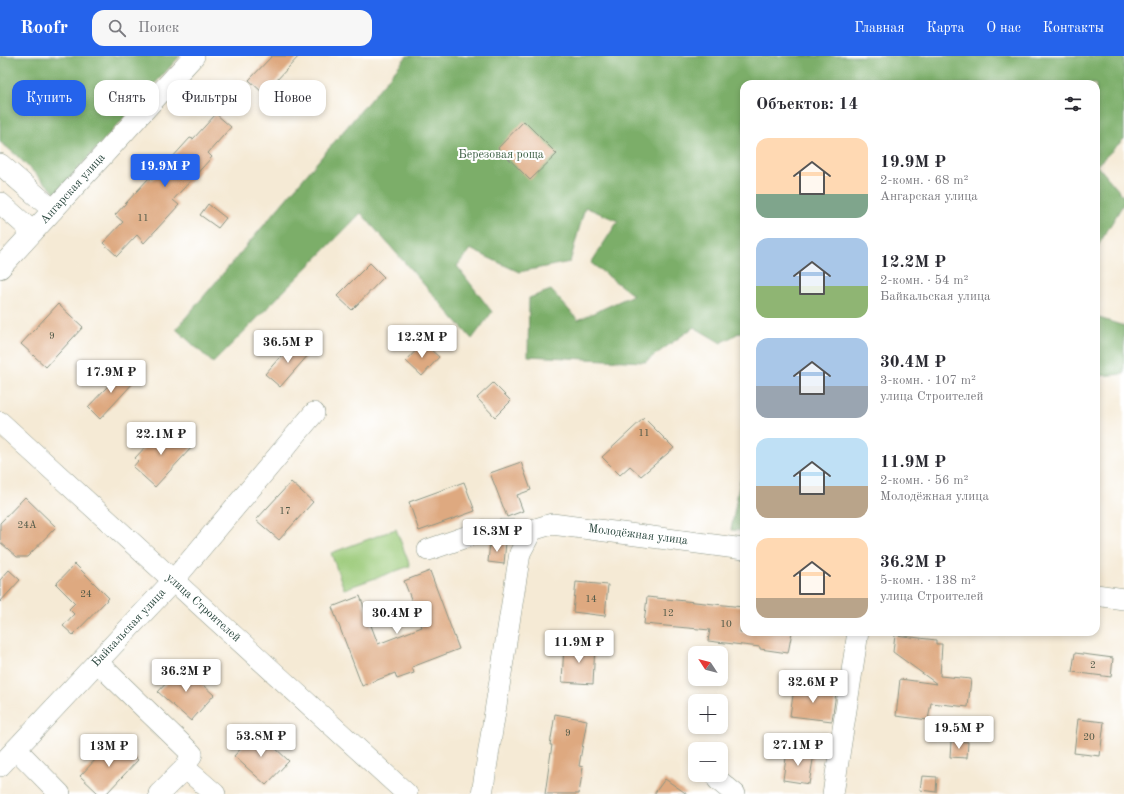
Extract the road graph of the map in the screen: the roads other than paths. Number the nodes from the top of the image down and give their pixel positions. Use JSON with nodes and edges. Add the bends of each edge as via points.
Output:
{"nodes":[{"id":1,"x":194,"y":56,"type":"edge"},
{"id":2,"x":0,"y":164,"type":"edge"},
{"id":3,"x":0,"y":203,"type":"edge"},
{"id":4,"x":53,"y":210,"type":"junction"},
{"id":5,"x":33,"y":232,"type":"junction"},
{"id":6,"x":0,"y":268,"type":"edge"},
{"id":7,"x":314,"y":413,"type":"dead end"},
{"id":8,"x":0,"y":422,"type":"edge"},
{"id":9,"x":532,"y":530,"type":"junction"},
{"id":10,"x":740,"y":548,"type":"edge"},
{"id":11,"x":428,"y":550,"type":"dead end"},
{"id":12,"x":173,"y":581,"type":"junction"},
{"id":13,"x":1100,"y":596,"type":"edge"},
{"id":14,"x":1124,"y":599,"type":"edge"},
{"id":15,"x":857,"y":636,"type":"edge"},
{"id":16,"x":97,"y":662,"type":"junction"},
{"id":17,"x":16,"y":749,"type":"junction"},
{"id":18,"x":0,"y":766,"type":"edge"},
{"id":19,"x":185,"y":768,"type":"junction"},
{"id":20,"x":720,"y":782,"type":"edge"},
{"id":21,"x":60,"y":794,"type":"edge"},
{"id":22,"x":159,"y":794,"type":"edge"},
{"id":23,"x":215,"y":794,"type":"edge"},
{"id":24,"x":407,"y":794,"type":"edge"},
{"id":25,"x":482,"y":794,"type":"edge"},
{"id":26,"x":734,"y":794,"type":"edge"},
{"id":27,"x":833,"y":794,"type":"edge"}],
"edges":[{"from":1,"to":4,"type":"street","name":"Ангарская улица"},
{"from":2,"to":4,"type":"street"},
{"from":3,"to":5,"type":"street"},
{"from":4,"to":5,"type":"street","name":"Ангарская улица"},
{"from":5,"to":6,"type":"street","name":"Ангарская улица"},
{"from":7,"to":12,"type":"street","name":"Байкальская улица"},
{"from":8,"to":12,"type":"street","name":"улица Строителей"},
{"from":9,"to":10,"type":"street","name":"Молодёжная улица","via":[[552,524]]},
{"from":9,"to":11,"type":"street","name":"Молодёжная улица","via":[[486,530]]},
{"from":9,"to":25,"type":"street","via":[[520,553]]},
{"from":12,"to":16,"type":"street","name":"Байкальская улица"},
{"from":12,"to":24,"type":"street","name":"улица Строителей"},
{"from":13,"to":14,"type":"street"},
{"from":15,"to":27,"type":"street"},
{"from":16,"to":17,"type":"street","name":"Байкальская улица"},
{"from":16,"to":19,"type":"street","via":[[192,754]]},
{"from":17,"to":18,"type":"street","name":"Байкальская улица"},
{"from":17,"to":21,"type":"street"},
{"from":19,"to":22,"type":"street"},
{"from":19,"to":23,"type":"street"},
{"from":20,"to":26,"type":"street"}]}
